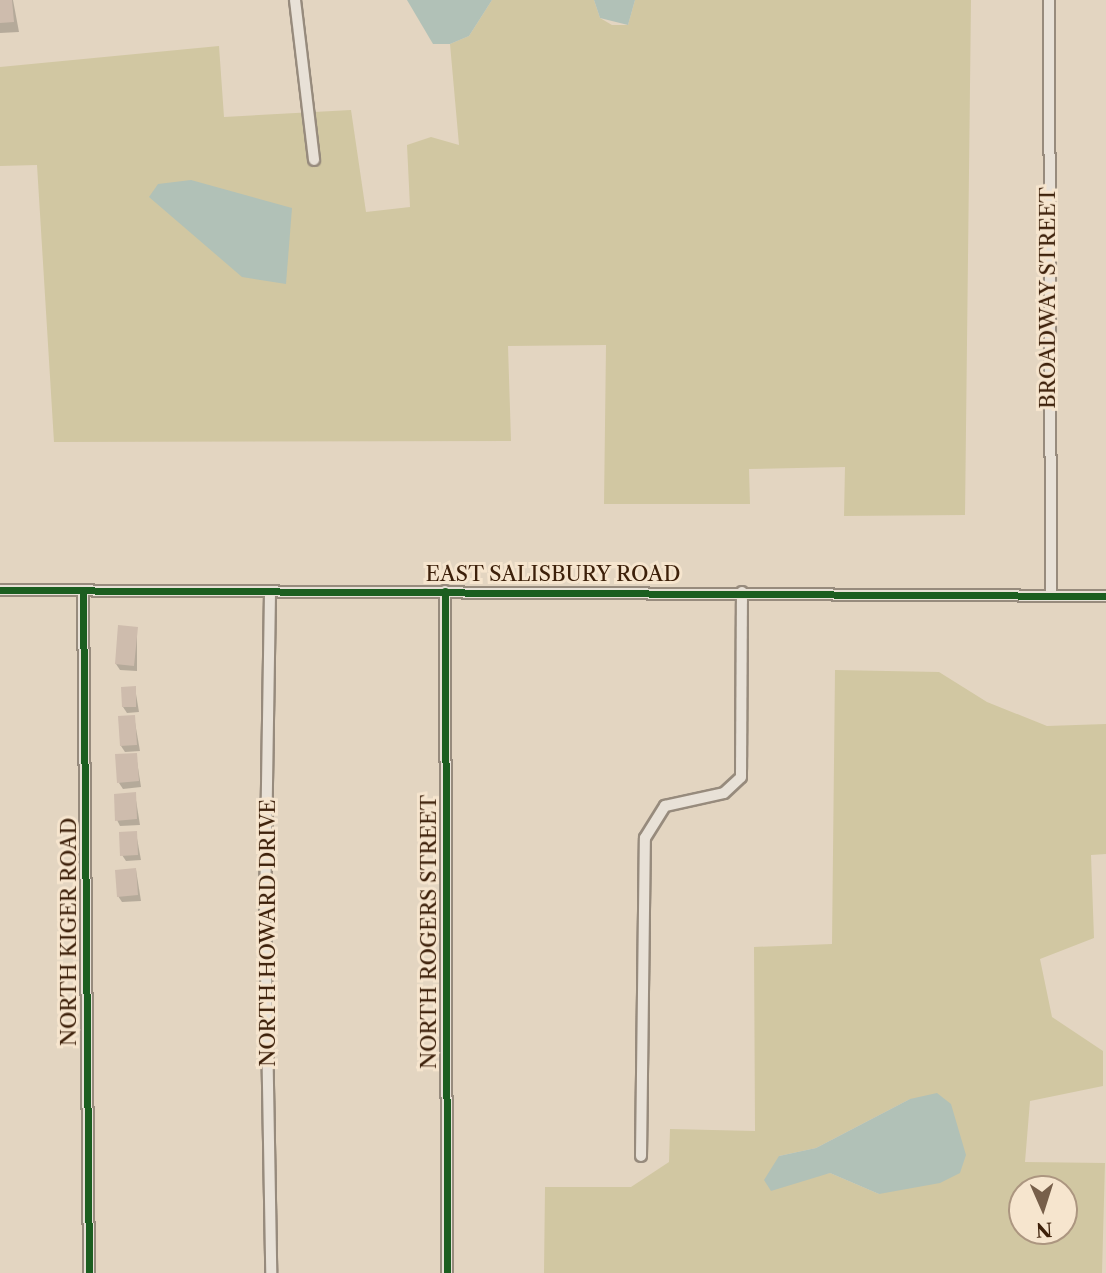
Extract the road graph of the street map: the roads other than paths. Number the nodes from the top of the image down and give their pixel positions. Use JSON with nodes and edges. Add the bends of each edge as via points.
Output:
{"nodes":[{"id":1,"x":295,"y":0,"type":"edge"},
{"id":2,"x":1049,"y":0,"type":"edge"},
{"id":3,"x":314,"y":160,"type":"dead end"},
{"id":4,"x":0,"y":590,"type":"edge"},
{"id":5,"x":83,"y":591,"type":"junction"},
{"id":6,"x":445,"y":591,"type":"junction"},
{"id":7,"x":742,"y":592,"type":"junction"},
{"id":8,"x":270,"y":593,"type":"junction"},
{"id":9,"x":1051,"y":595,"type":"junction"},
{"id":10,"x":1106,"y":596,"type":"edge"},
{"id":11,"x":642,"y":1156,"type":"dead end"},
{"id":12,"x":89,"y":1273,"type":"edge"},
{"id":13,"x":271,"y":1273,"type":"edge"},
{"id":14,"x":447,"y":1273,"type":"edge"}],
"edges":[{"from":1,"to":3,"type":"street"},
{"from":2,"to":9,"type":"street","name":"BROADWAY STREET"},
{"from":4,"to":5,"type":"street","name":"EAST SALISBURY ROAD"},
{"from":5,"to":8,"type":"street","name":"EAST SALISBURY ROAD"},
{"from":5,"to":12,"type":"street","name":"NORTH KIGER ROAD"},
{"from":6,"to":7,"type":"street","name":"EAST SALISBURY ROAD"},
{"from":6,"to":8,"type":"street","name":"EAST SALISBURY ROAD"},
{"from":6,"to":14,"type":"street","name":"NORTH ROGERS STREET"},
{"from":7,"to":9,"type":"street","name":"EAST SALISBURY ROAD"},
{"from":7,"to":11,"type":"street","via":[[741,777],[724,793],[665,807],[645,838]]},
{"from":8,"to":13,"type":"street","name":"NORTH HOWARD DRIVE","via":[[265,913]]},
{"from":9,"to":10,"type":"street","name":"EAST SALISBURY ROAD"}]}
